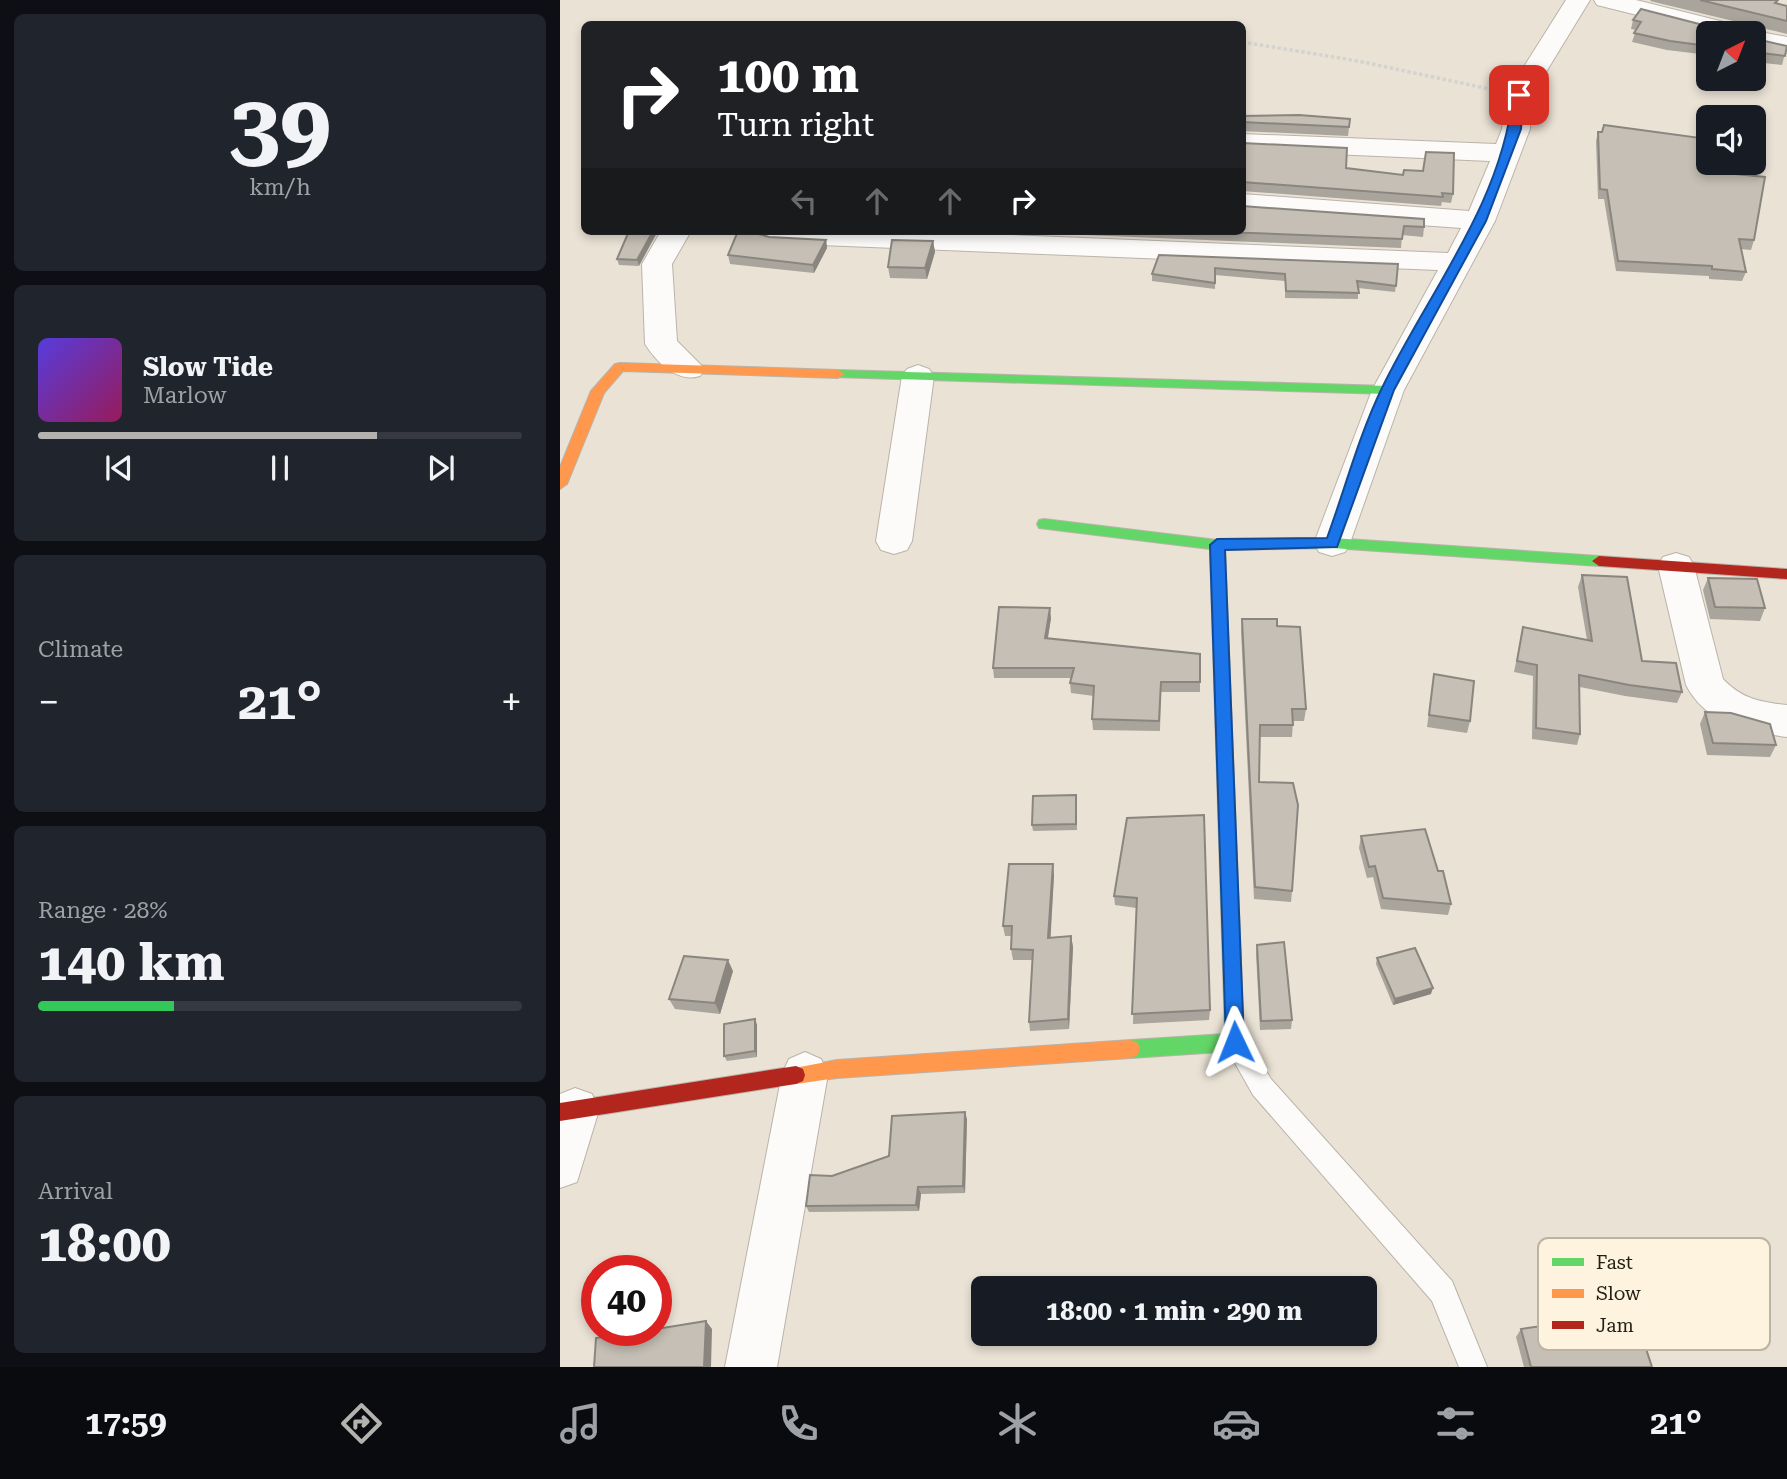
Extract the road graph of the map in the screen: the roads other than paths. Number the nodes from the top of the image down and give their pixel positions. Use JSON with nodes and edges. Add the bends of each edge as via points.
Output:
{"nodes":[{"id":1,"x":1578,"y":0,"type":"edge"},
{"id":2,"x":1605,"y":0,"type":"edge"},
{"id":3,"x":1696,"y":22,"type":"edge"},
{"id":4,"x":1766,"y":40,"type":"edge"},
{"id":5,"x":1787,"y":45,"type":"edge"},
{"id":6,"x":1246,"y":142,"type":"edge"},
{"id":7,"x":1506,"y":153,"type":"junction"},
{"id":8,"x":1246,"y":203,"type":"edge"},
{"id":9,"x":1480,"y":221,"type":"junction"},
{"id":10,"x":674,"y":235,"type":"edge"},
{"id":11,"x":796,"y":235,"type":"edge"},
{"id":12,"x":1457,"y":262,"type":"junction"},
{"id":13,"x":689,"y":369,"type":"junction"},
{"id":14,"x":918,"y":376,"type":"junction"},
{"id":15,"x":1388,"y":390,"type":"junction"},
{"id":16,"x":560,"y":484,"type":"edge"},
{"id":17,"x":1044,"y":524,"type":"dead end"},
{"id":18,"x":894,"y":541,"type":"dead end"},
{"id":19,"x":1332,"y":543,"type":"junction"},
{"id":20,"x":1217,"y":545,"type":"junction"},
{"id":21,"x":1676,"y":566,"type":"junction"},
{"id":22,"x":1787,"y":574,"type":"edge"},
{"id":23,"x":1787,"y":721,"type":"edge"},
{"id":24,"x":1235,"y":1042,"type":"junction"},
{"id":25,"x":804,"y":1074,"type":"junction"},
{"id":26,"x":568,"y":1111,"type":"edge"},
{"id":27,"x":560,"y":1166,"type":"edge"},
{"id":28,"x":751,"y":1367,"type":"edge"},
{"id":29,"x":1473,"y":1367,"type":"edge"}],
"edges":[{"from":1,"to":7,"type":"street","via":[[1519,95],[1516,129]]},
{"from":2,"to":3,"type":"street"},
{"from":4,"to":5,"type":"street"},
{"from":6,"to":7,"type":"street"},
{"from":7,"to":9,"type":"street"},
{"from":8,"to":9,"type":"street"},
{"from":9,"to":12,"type":"street"},
{"from":10,"to":13,"type":"street","via":[[657,264],[661,344]]},
{"from":11,"to":12,"type":"street"},
{"from":12,"to":15,"type":"street"},
{"from":13,"to":14,"type":"street"},
{"from":13,"to":16,"type":"street","via":[[620,367],[598,391]]},
{"from":14,"to":15,"type":"street"},
{"from":14,"to":18,"type":"street"},
{"from":15,"to":19,"type":"street"},
{"from":17,"to":20,"type":"street"},
{"from":19,"to":20,"type":"street"},
{"from":19,"to":21,"type":"street"},
{"from":20,"to":24,"type":"street"},
{"from":21,"to":22,"type":"street"},
{"from":21,"to":23,"type":"street","via":[[1705,685],[1722,703],[1745,715]]},
{"from":24,"to":25,"type":"street"},
{"from":24,"to":29,"type":"lane","via":[[1262,1087],[1443,1291]]},
{"from":25,"to":26,"type":"street"},
{"from":25,"to":28,"type":"street"},
{"from":26,"to":27,"type":"street"}]}
